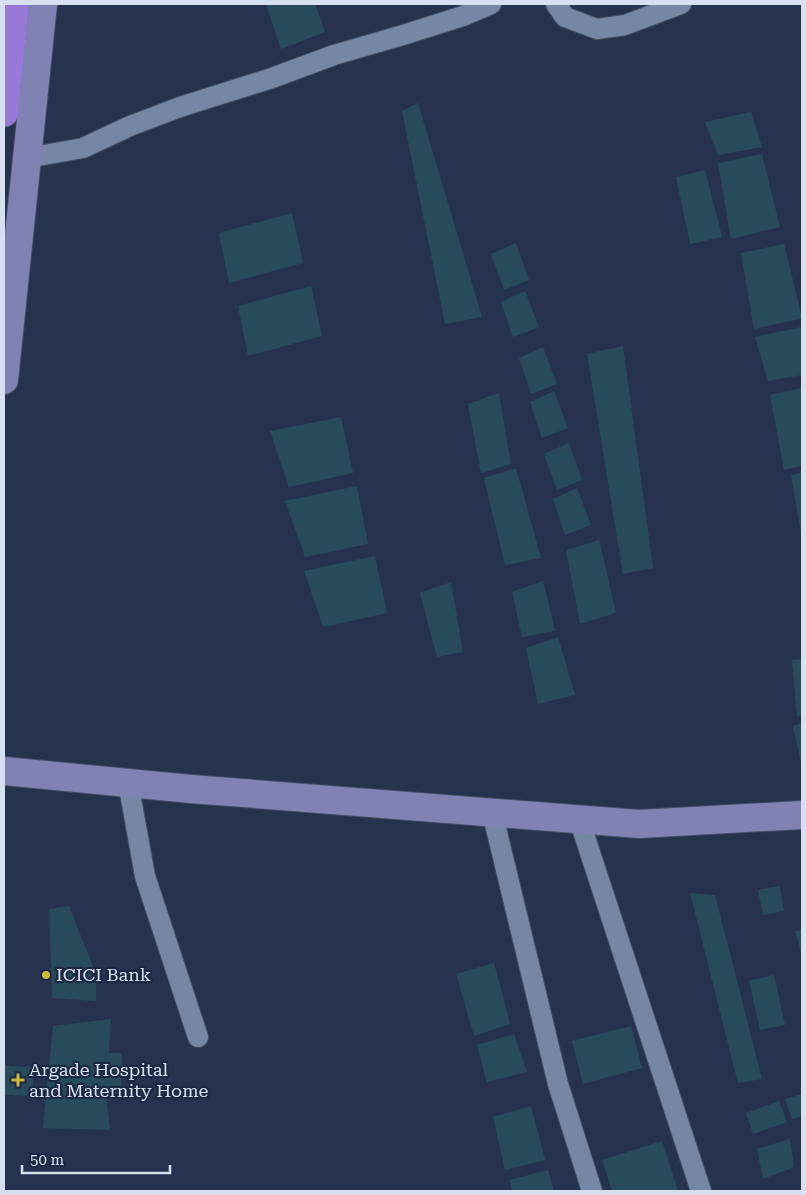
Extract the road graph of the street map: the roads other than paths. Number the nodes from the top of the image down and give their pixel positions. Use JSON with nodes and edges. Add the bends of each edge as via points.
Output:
{"nodes":[{"id":1,"x":16,"y":4,"type":"edge"},
{"id":2,"x":43,"y":4,"type":"edge"},
{"id":3,"x":491,"y":4,"type":"edge"},
{"id":4,"x":556,"y":4,"type":"edge"},
{"id":5,"x":681,"y":4,"type":"edge"},
{"id":6,"x":4,"y":113,"type":"edge"},
{"id":7,"x":27,"y":158,"type":"junction"},
{"id":8,"x":4,"y":380,"type":"edge"},
{"id":9,"x":4,"y":771,"type":"edge"},
{"id":10,"x":128,"y":782,"type":"junction"},
{"id":11,"x":492,"y":812,"type":"junction"},
{"id":12,"x":802,"y":815,"type":"edge"},
{"id":13,"x":579,"y":819,"type":"junction"},
{"id":14,"x":198,"y":1037,"type":"dead end"},
{"id":15,"x":592,"y":1191,"type":"edge"},
{"id":16,"x":701,"y":1191,"type":"edge"}],
"edges":[{"from":1,"to":6,"type":"highway"},
{"from":2,"to":7,"type":"main road"},
{"from":3,"to":7,"type":"street","via":[[463,16],[180,107],[83,148]]},
{"from":4,"to":5,"type":"street","via":[[565,17],[597,29],[625,25]]},
{"from":7,"to":8,"type":"main road"},
{"from":9,"to":10,"type":"main road"},
{"from":10,"to":11,"type":"main road"},
{"from":10,"to":14,"type":"street","via":[[146,876]]},
{"from":11,"to":13,"type":"main road"},
{"from":11,"to":15,"type":"street","via":[[558,1084]]},
{"from":12,"to":13,"type":"main road","via":[[639,824]]},
{"from":13,"to":16,"type":"street"}]}
